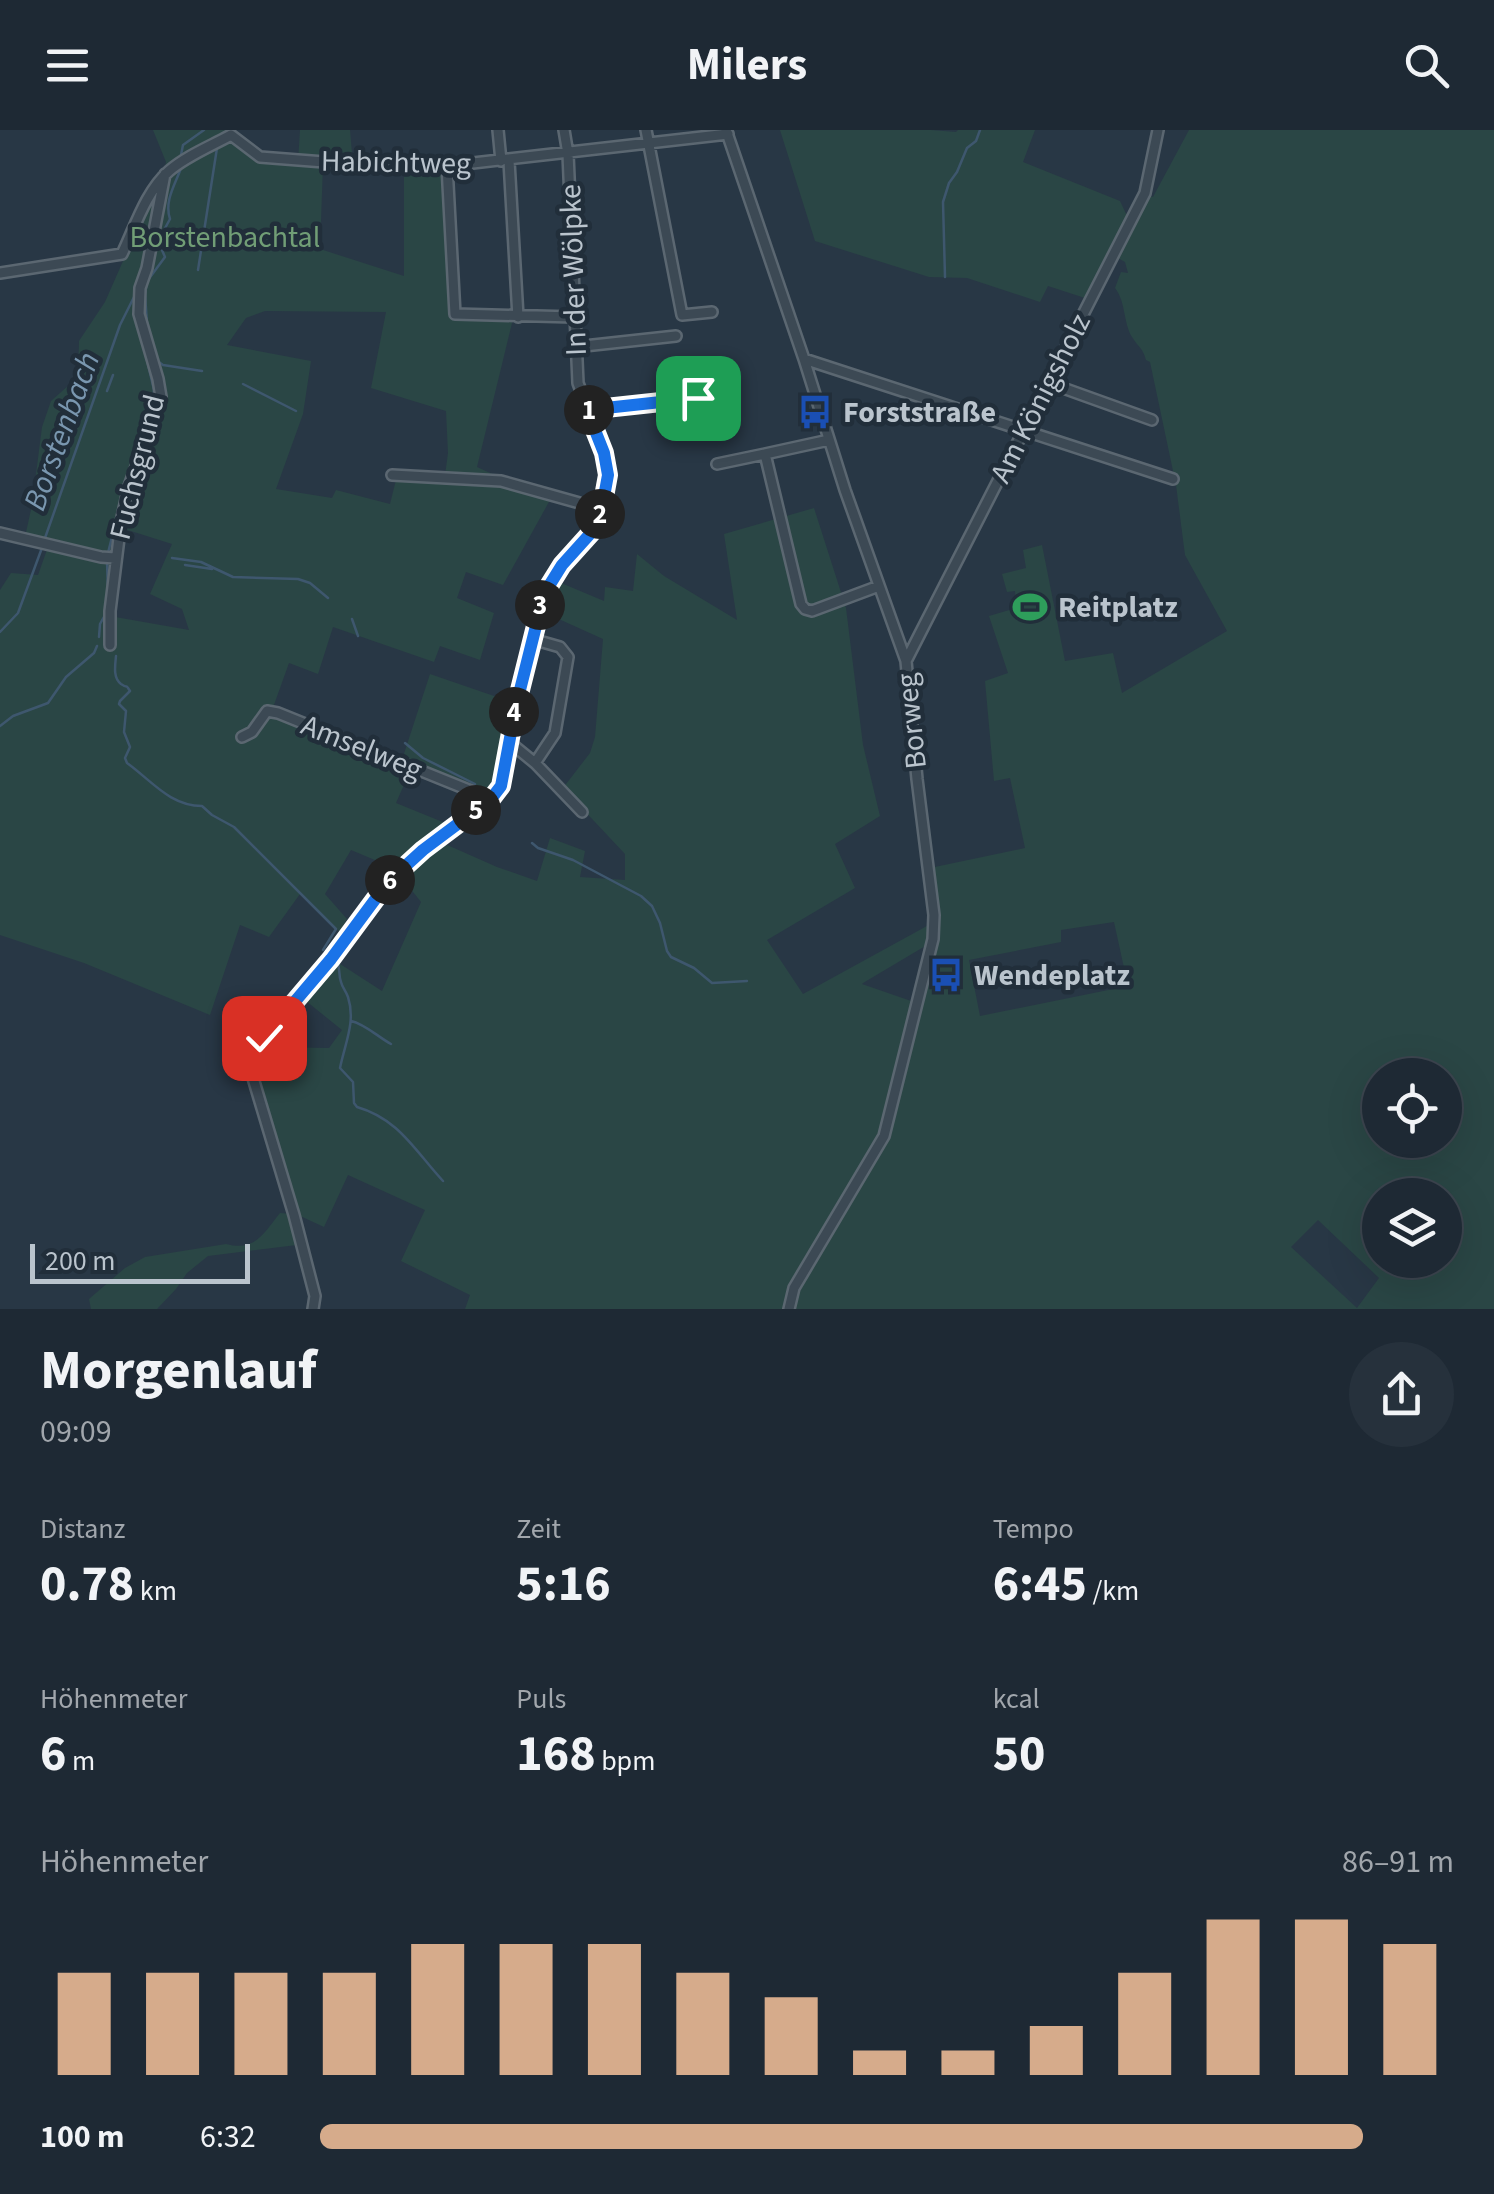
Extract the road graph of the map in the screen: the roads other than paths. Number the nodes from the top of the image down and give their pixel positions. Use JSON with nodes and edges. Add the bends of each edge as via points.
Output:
{"nodes":[{"id":1,"x":498,"y":130,"type":"edge"},
{"id":2,"x":564,"y":130,"type":"edge"},
{"id":3,"x":646,"y":130,"type":"edge"},
{"id":4,"x":1158,"y":130,"type":"edge"},
{"id":5,"x":232,"y":132,"type":"edge"},
{"id":6,"x":727,"y":132,"type":"edge"},
{"id":7,"x":650,"y":145,"type":"junction"},
{"id":8,"x":568,"y":154,"type":"junction"},
{"id":9,"x":505,"y":161,"type":"junction"},
{"id":10,"x":447,"y":166,"type":"junction"},
{"id":11,"x":165,"y":174,"type":"junction"},
{"id":12,"x":0,"y":273,"type":"edge"},
{"id":13,"x":712,"y":312,"type":"dead end"},
{"id":14,"x":518,"y":317,"type":"junction"},
{"id":15,"x":574,"y":317,"type":"junction"},
{"id":16,"x":676,"y":336,"type":"dead end"},
{"id":17,"x":576,"y":347,"type":"junction"},
{"id":18,"x":804,"y":359,"type":"junction"},
{"id":19,"x":700,"y":370,"type":"dead end"},
{"id":20,"x":1049,"y":383,"type":"junction"},
{"id":21,"x":587,"y":410,"type":"junction"},
{"id":22,"x":1152,"y":420,"type":"dead end"},
{"id":23,"x":1023,"y":430,"type":"junction"},
{"id":24,"x":830,"y":440,"type":"junction"},
{"id":25,"x":764,"y":454,"type":"junction"},
{"id":26,"x":717,"y":464,"type":"dead end"},
{"id":27,"x":392,"y":475,"type":"dead end"},
{"id":28,"x":1173,"y":479,"type":"dead end"},
{"id":29,"x":601,"y":509,"type":"junction"},
{"id":30,"x":0,"y":533,"type":"edge"},
{"id":31,"x":109,"y":558,"type":"junction"},
{"id":32,"x":879,"y":586,"type":"junction"},
{"id":33,"x":532,"y":638,"type":"junction"},
{"id":34,"x":110,"y":645,"type":"dead end"},
{"id":35,"x":906,"y":661,"type":"junction"},
{"id":36,"x":242,"y":737,"type":"dead end"},
{"id":37,"x":508,"y":741,"type":"junction"},
{"id":38,"x":535,"y":763,"type":"junction"},
{"id":39,"x":491,"y":799,"type":"junction"},
{"id":40,"x":582,"y":812,"type":"dead end"},
{"id":41,"x":313,"y":1309,"type":"edge"},
{"id":42,"x":789,"y":1309,"type":"edge"}],
"edges":[{"from":1,"to":9,"type":"street"},
{"from":2,"to":8,"type":"street"},
{"from":3,"to":7,"type":"street"},
{"from":4,"to":20,"type":"street","name":"Am Königsholz","via":[[1145,193]]},
{"from":5,"to":10,"type":"street","name":"Habichtweg","via":[[260,157]]},
{"from":5,"to":11,"type":"street"},
{"from":6,"to":7,"type":"street","name":"In der Wölpke"},
{"from":6,"to":18,"type":"street","name":"Borweg"},
{"from":7,"to":8,"type":"street","name":"In der Wölpke"},
{"from":7,"to":13,"type":"street","via":[[682,315]]},
{"from":8,"to":9,"type":"street","name":"Habichtweg"},
{"from":8,"to":15,"type":"street","name":"In der Wölpke"},
{"from":9,"to":10,"type":"street","name":"Habichtweg"},
{"from":9,"to":14,"type":"street"},
{"from":10,"to":14,"type":"street","via":[[455,314]]},
{"from":11,"to":12,"type":"street","via":[[122,254]]},
{"from":11,"to":31,"type":"street","name":"Fuchsgrund","via":[[139,314],[161,397]]},
{"from":14,"to":15,"type":"street"},
{"from":15,"to":17,"type":"street","name":"In der Wölpke"},
{"from":16,"to":17,"type":"street"},
{"from":17,"to":21,"type":"street","name":"In der Wölpke"},
{"from":18,"to":23,"type":"street"},
{"from":18,"to":24,"type":"street","name":"Borweg"},
{"from":19,"to":21,"type":"street","via":[[698,398]]},
{"from":20,"to":22,"type":"street"},
{"from":20,"to":23,"type":"street","name":"Am Königsholz"},
{"from":21,"to":29,"type":"street","name":"In der Wölpke","via":[[607,467]]},
{"from":23,"to":28,"type":"street"},
{"from":23,"to":35,"type":"street","name":"Am Königsholz"},
{"from":24,"to":25,"type":"street"},
{"from":24,"to":32,"type":"street","name":"Borweg"},
{"from":25,"to":26,"type":"street"},
{"from":25,"to":32,"type":"street","via":[[804,609]]},
{"from":27,"to":29,"type":"street","via":[[502,481]]},
{"from":29,"to":33,"type":"street","name":"In der Wölpke","via":[[599,524],[551,581]]},
{"from":30,"to":31,"type":"street"},
{"from":31,"to":34,"type":"street","name":"Fuchsgrund"},
{"from":32,"to":35,"type":"street","name":"Borweg"},
{"from":33,"to":37,"type":"street","name":"In der Wölpke"},
{"from":33,"to":38,"type":"street","via":[[568,656],[554,733]]},
{"from":35,"to":42,"type":"street","name":"Borweg","via":[[934,939],[884,1136],[794,1288]]},
{"from":36,"to":39,"type":"street","name":"Amselweg","via":[[268,711],[278,713]]},
{"from":37,"to":38,"type":"street"},
{"from":37,"to":39,"type":"street","name":"In der Wölpke","via":[[501,786]]},
{"from":38,"to":40,"type":"street"},
{"from":39,"to":41,"type":"street","via":[[388,882],[264,1038],[254,1062]]}]}
